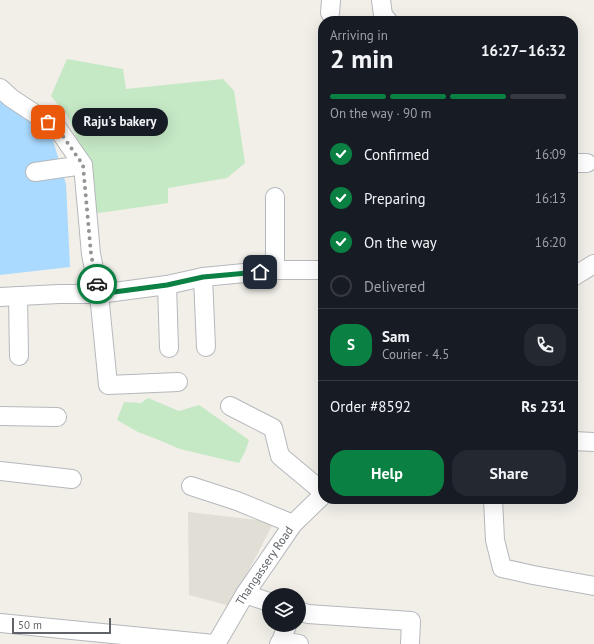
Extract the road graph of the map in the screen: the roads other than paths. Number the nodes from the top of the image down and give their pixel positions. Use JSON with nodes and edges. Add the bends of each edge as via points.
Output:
{"nodes":[{"id":1,"x":0,"y":88,"type":"edge"},
{"id":2,"x":83,"y":165,"type":"junction"},
{"id":3,"x":35,"y":172,"type":"dead end"},
{"id":4,"x":275,"y":197,"type":"dead end"},
{"id":5,"x":594,"y":264,"type":"edge"},
{"id":6,"x":274,"y":270,"type":"junction"},
{"id":7,"x":318,"y":270,"type":"edge"},
{"id":8,"x":578,"y":274,"type":"edge"},
{"id":9,"x":203,"y":277,"type":"junction"},
{"id":10,"x":167,"y":285,"type":"junction"},
{"id":11,"x":99,"y":294,"type":"junction"},
{"id":12,"x":18,"y":296,"type":"junction"},
{"id":13,"x":0,"y":298,"type":"edge"},
{"id":14,"x":206,"y":347,"type":"dead end"},
{"id":15,"x":170,"y":348,"type":"dead end"},
{"id":16,"x":19,"y":356,"type":"dead end"},
{"id":17,"x":178,"y":382,"type":"dead end"},
{"id":18,"x":230,"y":406,"type":"dead end"},
{"id":19,"x":0,"y":416,"type":"edge"},
{"id":20,"x":57,"y":417,"type":"dead end"},
{"id":21,"x":578,"y":441,"type":"edge"},
{"id":22,"x":594,"y":442,"type":"edge"},
{"id":23,"x":0,"y":471,"type":"edge"},
{"id":24,"x":72,"y":479,"type":"dead end"},
{"id":25,"x":191,"y":486,"type":"dead end"},
{"id":26,"x":318,"y":488,"type":"edge"},
{"id":27,"x":318,"y":500,"type":"edge"},
{"id":28,"x":493,"y":504,"type":"edge"},
{"id":29,"x":293,"y":524,"type":"junction"},
{"id":30,"x":594,"y":586,"type":"edge"},
{"id":31,"x":245,"y":594,"type":"junction"},
{"id":32,"x":262,"y":600,"type":"edge"},
{"id":33,"x":306,"y":613,"type":"edge"},
{"id":34,"x":0,"y":622,"type":"edge"},
{"id":35,"x":282,"y":638,"type":"edge"},
{"id":36,"x":215,"y":644,"type":"edge"},
{"id":37,"x":299,"y":644,"type":"edge"},
{"id":38,"x":410,"y":644,"type":"edge"}],
"edges":[{"from":1,"to":2,"type":"street","via":[[58,129]]},
{"from":2,"to":3,"type":"street"},
{"from":2,"to":11,"type":"street","via":[[91,254]]},
{"from":4,"to":6,"type":"street"},
{"from":5,"to":8,"type":"street"},
{"from":6,"to":7,"type":"street"},
{"from":6,"to":9,"type":"street"},
{"from":9,"to":10,"type":"street"},
{"from":9,"to":14,"type":"street"},
{"from":10,"to":11,"type":"street"},
{"from":10,"to":15,"type":"street"},
{"from":11,"to":12,"type":"street"},
{"from":11,"to":17,"type":"street","via":[[108,385]]},
{"from":12,"to":13,"type":"street"},
{"from":12,"to":16,"type":"street"},
{"from":18,"to":26,"type":"street","via":[[273,428],[280,456]]},
{"from":19,"to":20,"type":"street"},
{"from":21,"to":22,"type":"street"},
{"from":23,"to":24,"type":"street"},
{"from":25,"to":29,"type":"street","via":[[238,501]]},
{"from":27,"to":29,"type":"street","name":"Thangassery Road"},
{"from":28,"to":30,"type":"street","via":[[495,540],[502,568]]},
{"from":29,"to":31,"type":"street","name":"Thangassery Road"},
{"from":31,"to":32,"type":"street"},
{"from":31,"to":36,"type":"street","name":"Thangassery Road"},
{"from":33,"to":38,"type":"street","via":[[411,621]]},
{"from":34,"to":36,"type":"street"},
{"from":35,"to":37,"type":"street"}]}
